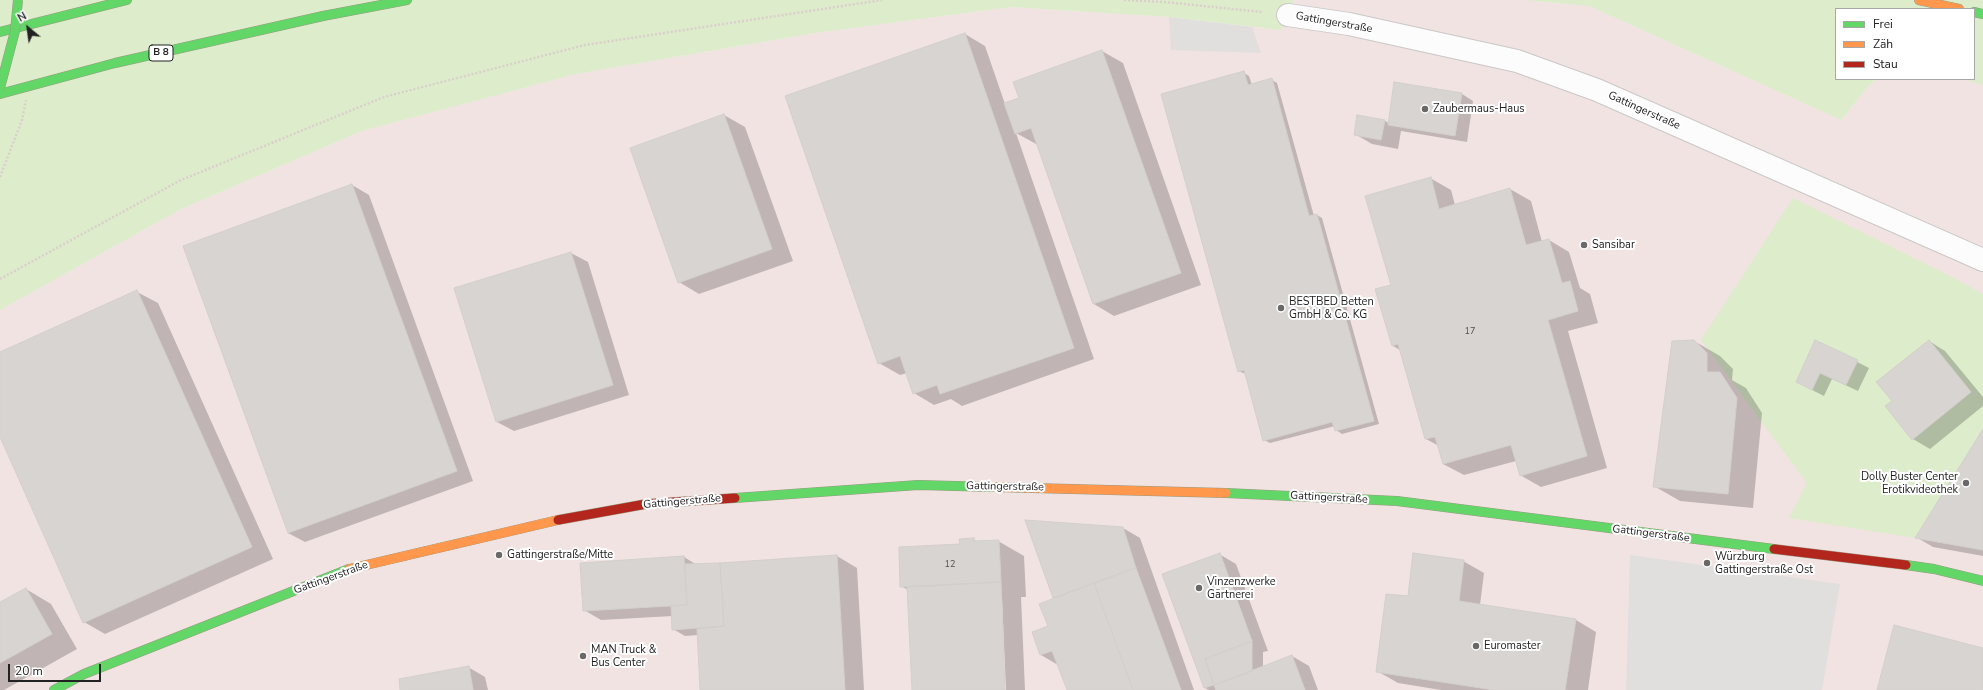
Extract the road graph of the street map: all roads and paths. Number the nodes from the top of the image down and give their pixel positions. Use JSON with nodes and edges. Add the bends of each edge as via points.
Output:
{"nodes":[{"id":1,"x":18,"y":0,"type":"edge"},
{"id":2,"x":127,"y":0,"type":"edge"},
{"id":3,"x":407,"y":0,"type":"edge"},
{"id":4,"x":882,"y":0,"type":"edge"},
{"id":5,"x":1124,"y":0,"type":"edge"},
{"id":6,"x":1919,"y":0,"type":"edge"},
{"id":7,"x":1955,"y":8,"type":"edge"},
{"id":8,"x":1288,"y":15,"type":"joint"},
{"id":9,"x":0,"y":32,"type":"edge"},
{"id":10,"x":0,"y":88,"type":"edge"},
{"id":11,"x":0,"y":94,"type":"edge"},
{"id":12,"x":1983,"y":260,"type":"edge"},
{"id":13,"x":0,"y":279,"type":"edge"},
{"id":14,"x":1983,"y":581,"type":"edge"},
{"id":15,"x":54,"y":690,"type":"edge"}],
"edges":[{"from":1,"to":10,"type":"main road","bridge":true,"via":[[15,31]]},
{"from":2,"to":9,"type":"main road"},
{"from":3,"to":11,"type":"main road","number":"B 8","via":[[123,61]]},
{"from":4,"to":13,"type":"path","via":[[585,45],[384,97],[182,180]]},
{"from":5,"to":8,"type":"path"},
{"from":6,"to":7,"type":"main road"},
{"from":8,"to":12,"type":"street","name":"Gattingerstraße","via":[[1349,24],[1517,61],[1597,90]]},
{"from":14,"to":15,"type":"main road","name":"Gattingerstraße","via":[[1934,569],[1397,501],[1264,494],[918,485],[646,504],[544,523],[354,567],[84,674]]}]}
